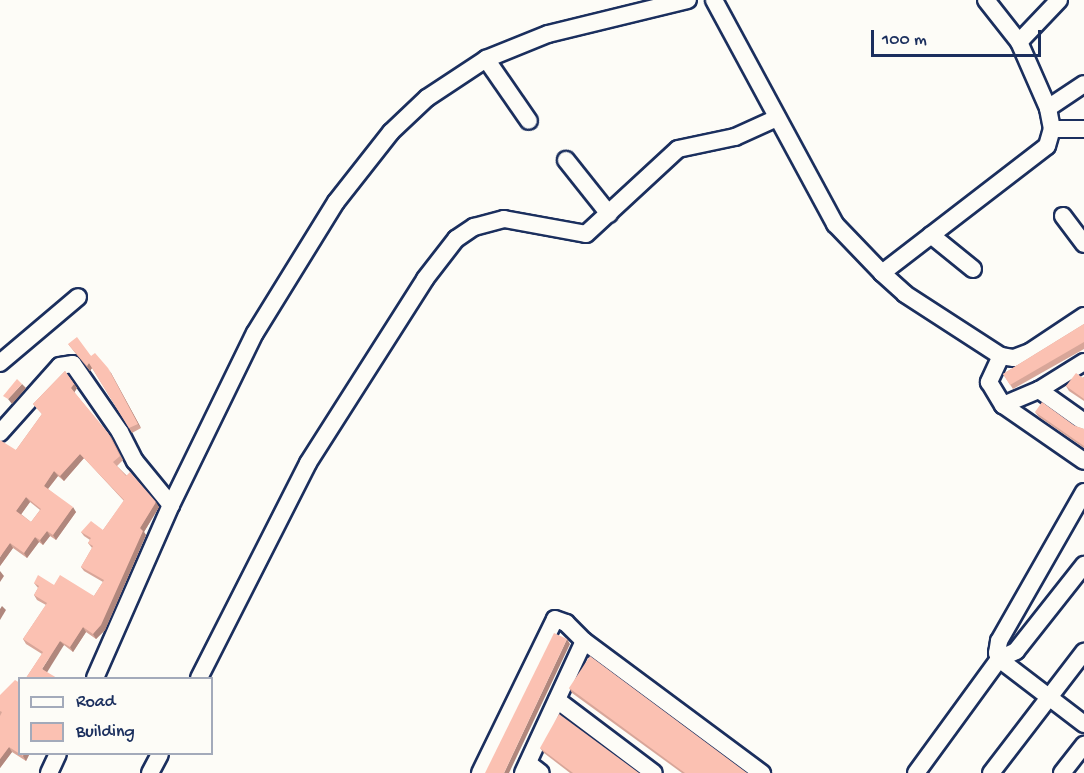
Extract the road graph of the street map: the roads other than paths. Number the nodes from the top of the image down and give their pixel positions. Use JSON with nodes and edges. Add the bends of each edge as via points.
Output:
{"nodes":[{"id":1,"x":688,"y":0,"type":"edge"},
{"id":2,"x":714,"y":0,"type":"edge"},
{"id":3,"x":986,"y":0,"type":"edge"},
{"id":4,"x":1059,"y":0,"type":"edge"},
{"id":5,"x":1019,"y":42,"type":"junction"},
{"id":6,"x":486,"y":59,"type":"junction"},
{"id":7,"x":1084,"y":84,"type":"edge"},
{"id":8,"x":1048,"y":108,"type":"junction"},
{"id":9,"x":777,"y":118,"type":"junction"},
{"id":10,"x":529,"y":121,"type":"dead end"},
{"id":11,"x":1052,"y":129,"type":"junction"},
{"id":12,"x":1084,"y":129,"type":"edge"},
{"id":13,"x":566,"y":160,"type":"dead end"},
{"id":14,"x":609,"y":214,"type":"junction"},
{"id":15,"x":1063,"y":216,"type":"dead end"},
{"id":16,"x":931,"y":235,"type":"junction"},
{"id":17,"x":1084,"y":244,"type":"edge"},
{"id":18,"x":973,"y":268,"type":"dead end"},
{"id":19,"x":882,"y":273,"type":"junction"},
{"id":20,"x":78,"y":297,"type":"dead end"},
{"id":21,"x":1084,"y":316,"type":"edge"},
{"id":22,"x":1001,"y":356,"type":"junction"},
{"id":23,"x":1084,"y":362,"type":"edge"},
{"id":24,"x":0,"y":363,"type":"edge"},
{"id":25,"x":1039,"y":390,"type":"junction"},
{"id":26,"x":1003,"y":405,"type":"junction"},
{"id":27,"x":1084,"y":422,"type":"edge"},
{"id":28,"x":0,"y":433,"type":"edge"},
{"id":29,"x":1084,"y":461,"type":"edge"},
{"id":30,"x":1084,"y":492,"type":"edge"},
{"id":31,"x":171,"y":505,"type":"junction"},
{"id":32,"x":1084,"y":565,"type":"edge"},
{"id":33,"x":584,"y":641,"type":"junction"},
{"id":34,"x":1084,"y":652,"type":"edge"},
{"id":35,"x":999,"y":659,"type":"junction"},
{"id":36,"x":95,"y":677,"type":"edge"},
{"id":37,"x":200,"y":677,"type":"edge"},
{"id":38,"x":1050,"y":697,"type":"junction"},
{"id":39,"x":557,"y":700,"type":"junction"},
{"id":40,"x":1084,"y":724,"type":"edge"},
{"id":41,"x":1084,"y":745,"type":"edge"},
{"id":42,"x":57,"y":755,"type":"edge"},
{"id":43,"x":159,"y":755,"type":"edge"},
{"id":44,"x":531,"y":770,"type":"edge"},
{"id":45,"x":49,"y":773,"type":"edge"},
{"id":46,"x":150,"y":773,"type":"edge"},
{"id":47,"x":480,"y":773,"type":"edge"},
{"id":48,"x":654,"y":773,"type":"edge"},
{"id":49,"x":762,"y":773,"type":"edge"},
{"id":50,"x":916,"y":773,"type":"edge"},
{"id":51,"x":991,"y":773,"type":"edge"},
{"id":52,"x":1062,"y":773,"type":"edge"}],
"edges":[{"from":1,"to":6,"type":"street","via":[[548,34]]},
{"from":2,"to":9,"type":"street"},
{"from":3,"to":5,"type":"street"},
{"from":4,"to":5,"type":"street"},
{"from":5,"to":8,"type":"street"},
{"from":6,"to":10,"type":"street"},
{"from":6,"to":31,"type":"street","via":[[410,113],[336,202],[255,333]]},
{"from":7,"to":8,"type":"street"},
{"from":8,"to":11,"type":"street"},
{"from":9,"to":14,"type":"street","via":[[735,138],[678,149]]},
{"from":9,"to":19,"type":"street","via":[[834,224]]},
{"from":11,"to":12,"type":"street"},
{"from":11,"to":16,"type":"street","via":[[1050,141],[1040,153]]},
{"from":13,"to":14,"type":"street"},
{"from":14,"to":37,"type":"street","via":[[581,236],[504,219],[474,226],[448,247],[308,463]]},
{"from":15,"to":17,"type":"street"},
{"from":16,"to":18,"type":"street"},
{"from":16,"to":19,"type":"street"},
{"from":19,"to":22,"type":"street","via":[[905,294]]},
{"from":20,"to":24,"type":"street"},
{"from":21,"to":22,"type":"street","via":[[1029,352],[1014,358]]},
{"from":22,"to":26,"type":"street","via":[[989,382]]},
{"from":23,"to":25,"type":"street"},
{"from":25,"to":26,"type":"street"},
{"from":25,"to":27,"type":"street"},
{"from":26,"to":29,"type":"street"},
{"from":28,"to":31,"type":"street","via":[[60,366],[73,364],[135,461]]},
{"from":30,"to":35,"type":"street","via":[[999,641]]},
{"from":31,"to":36,"type":"street"},
{"from":32,"to":35,"type":"street","via":[[1016,651]]},
{"from":33,"to":39,"type":"street"},
{"from":33,"to":47,"type":"street","via":[[562,621],[551,622]]},
{"from":33,"to":49,"type":"street"},
{"from":34,"to":38,"type":"street"},
{"from":35,"to":38,"type":"street"},
{"from":35,"to":50,"type":"street"},
{"from":38,"to":40,"type":"street"},
{"from":38,"to":51,"type":"street"},
{"from":39,"to":44,"type":"street"},
{"from":39,"to":48,"type":"street"},
{"from":41,"to":52,"type":"street"},
{"from":42,"to":45,"type":"street"},
{"from":43,"to":46,"type":"street"}]}
